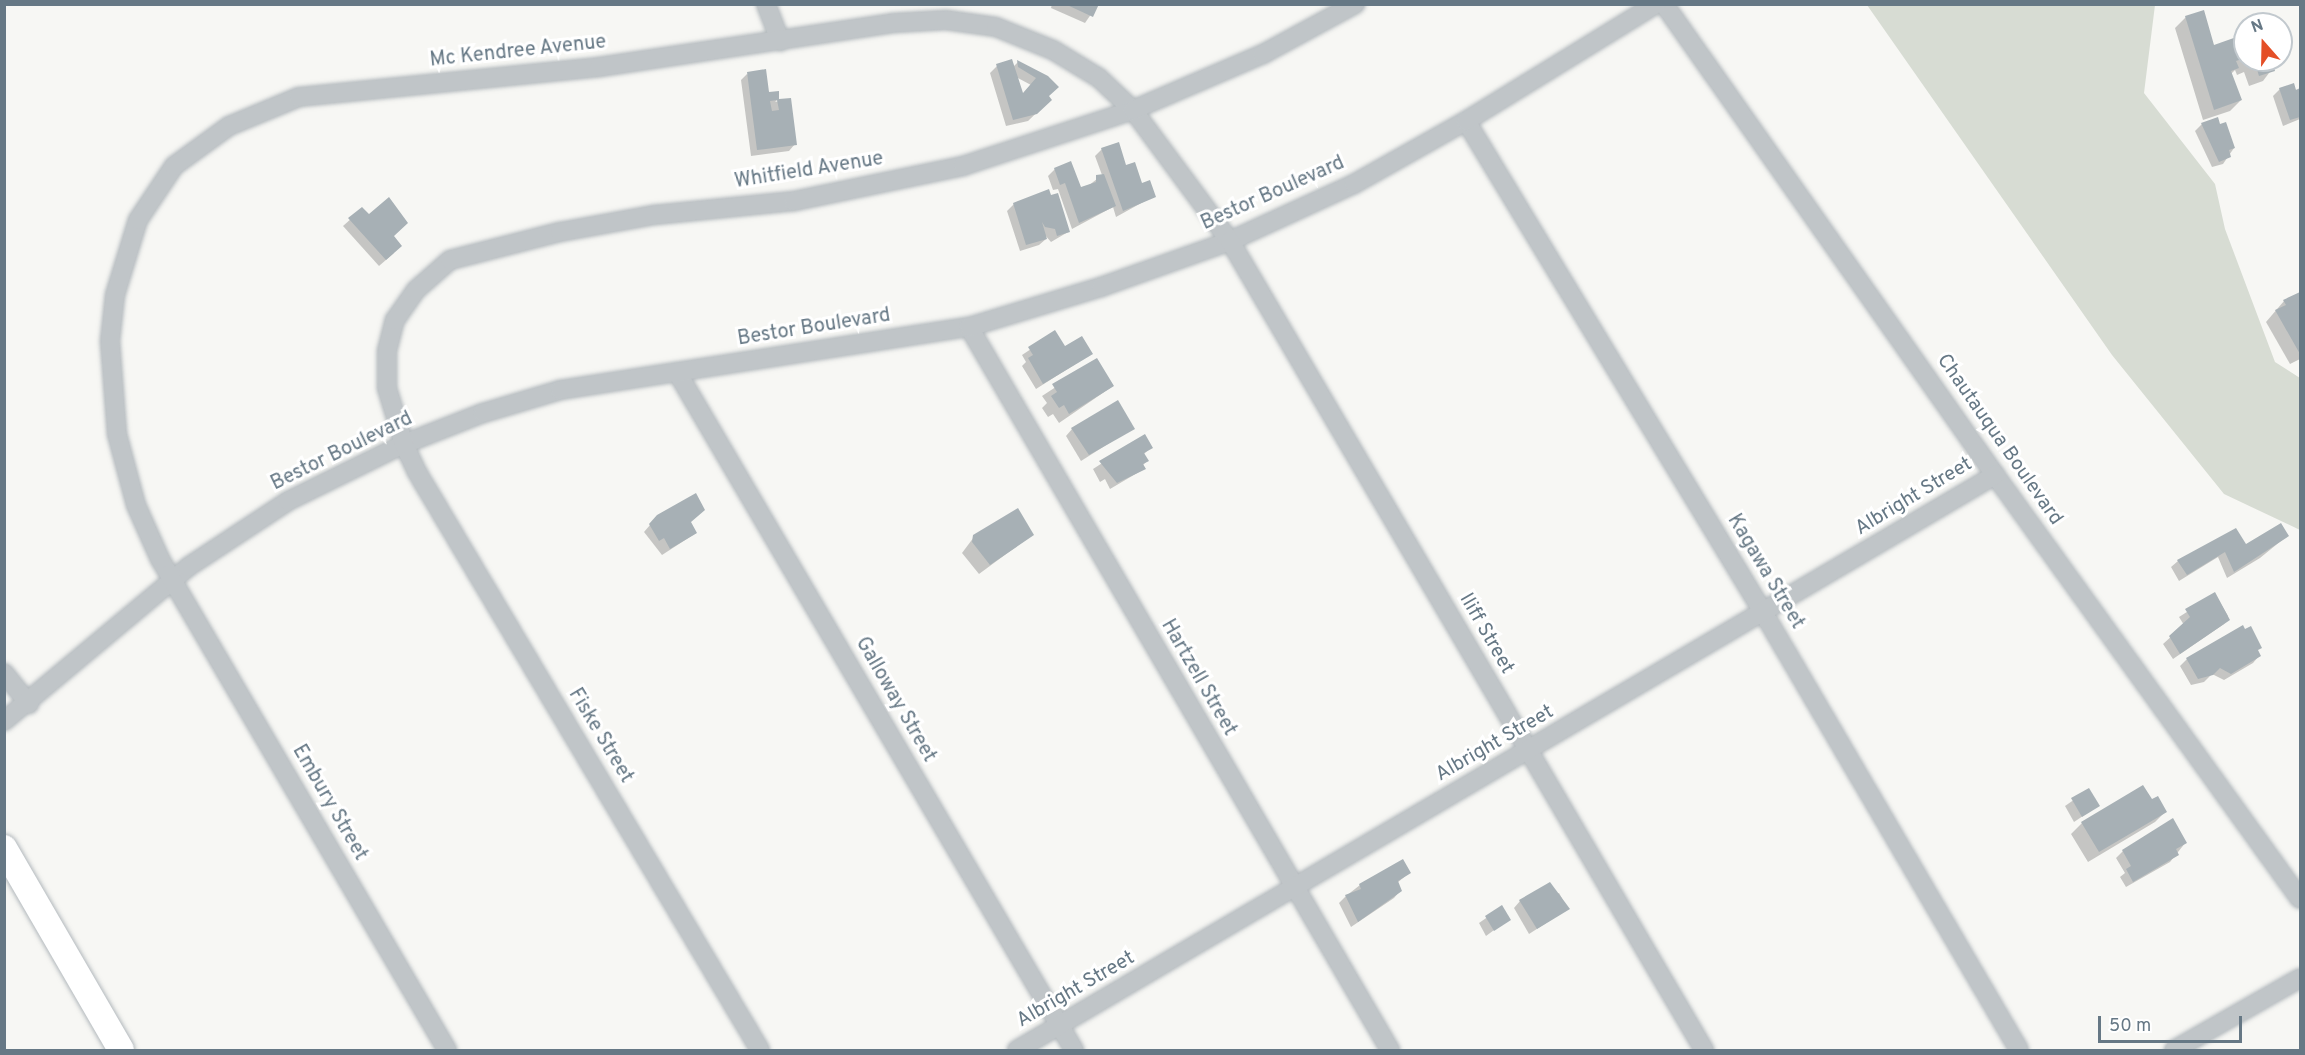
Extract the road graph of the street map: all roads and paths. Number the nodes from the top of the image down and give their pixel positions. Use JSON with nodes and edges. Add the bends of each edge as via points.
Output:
{"nodes":[{"id":1,"x":766,"y":4,"type":"edge"},
{"id":2,"x":1355,"y":4,"type":"edge"},
{"id":3,"x":1656,"y":4,"type":"edge"},
{"id":4,"x":1664,"y":4,"type":"edge"},
{"id":5,"x":780,"y":41,"type":"junction"},
{"id":6,"x":1133,"y":110,"type":"junction"},
{"id":7,"x":1467,"y":121,"type":"junction"},
{"id":8,"x":1230,"y":241,"type":"junction"},
{"id":9,"x":969,"y":327,"type":"junction"},
{"id":10,"x":677,"y":372,"type":"junction"},
{"id":11,"x":404,"y":444,"type":"junction"},
{"id":12,"x":1995,"y":475,"type":"junction"},
{"id":13,"x":172,"y":579,"type":"junction"},
{"id":14,"x":1763,"y":612,"type":"junction"},
{"id":15,"x":4,"y":673,"type":"edge"},
{"id":16,"x":29,"y":704,"type":"junction"},
{"id":17,"x":4,"y":721,"type":"edge"},
{"id":18,"x":1527,"y":752,"type":"junction"},
{"id":19,"x":4,"y":848,"type":"edge"},
{"id":20,"x":1295,"y":888,"type":"junction"},
{"id":21,"x":2301,"y":898,"type":"edge"},
{"id":22,"x":2301,"y":978,"type":"edge"},
{"id":23,"x":1059,"y":1026,"type":"junction"},
{"id":24,"x":121,"y":1050,"type":"edge"},
{"id":25,"x":447,"y":1050,"type":"edge"},
{"id":26,"x":760,"y":1050,"type":"edge"},
{"id":27,"x":1017,"y":1050,"type":"edge"},
{"id":28,"x":1074,"y":1050,"type":"edge"},
{"id":29,"x":1390,"y":1050,"type":"edge"},
{"id":30,"x":1704,"y":1050,"type":"edge"},
{"id":31,"x":2019,"y":1050,"type":"edge"},
{"id":32,"x":2174,"y":1050,"type":"edge"}],
"edges":[{"from":1,"to":5,"type":"street"},
{"from":2,"to":6,"type":"street","name":"Whitfield Avenue","via":[[1263,54]]},
{"from":3,"to":7,"type":"street","name":"Bestor Boulevard"},
{"from":4,"to":12,"type":"street","name":"Chautauqua Boulevard"},
{"from":5,"to":6,"type":"street","name":"Mc Kendree Avenue","via":[[893,23],[946,20],[996,27],[1053,50],[1099,78]]},
{"from":5,"to":13,"type":"street","name":"Mc Kendree Avenue","via":[[599,67],[299,97],[229,126],[174,166],[138,220],[115,295],[110,341],[117,434],[136,505]]},
{"from":6,"to":8,"type":"street","name":"Mc Kendree Avenue"},
{"from":6,"to":11,"type":"street","name":"Whitfield Avenue","via":[[963,166],[794,201],[654,215],[560,232],[450,260],[416,290],[395,320],[387,351],[387,387]]},
{"from":7,"to":8,"type":"street","name":"Bestor Boulevard","via":[[1354,183]]},
{"from":7,"to":14,"type":"street","name":"Kagawa Street"},
{"from":8,"to":9,"type":"street","name":"Bestor Boulevard","via":[[1101,287]]},
{"from":8,"to":18,"type":"street","name":"Iliff Street"},
{"from":9,"to":10,"type":"street","name":"Bestor Boulevard"},
{"from":9,"to":20,"type":"street","name":"Hartzell Street"},
{"from":10,"to":11,"type":"street","name":"Bestor Boulevard","via":[[560,390],[483,413]]},
{"from":10,"to":23,"type":"street","name":"Galloway Street"},
{"from":11,"to":13,"type":"street","name":"Bestor Boulevard","via":[[288,501]]},
{"from":11,"to":26,"type":"street","name":"Fiske Street"},
{"from":12,"to":14,"type":"street","name":"Albright Street"},
{"from":12,"to":21,"type":"street","name":"Chautauqua Boulevard"},
{"from":13,"to":16,"type":"street","name":"Bestor Boulevard"},
{"from":13,"to":25,"type":"street","name":"Embury Street"},
{"from":14,"to":18,"type":"street","name":"Albright Street"},
{"from":14,"to":31,"type":"street","name":"Kagawa Street"},
{"from":15,"to":16,"type":"street"},
{"from":16,"to":17,"type":"street","name":"Bestor Boulevard"},
{"from":18,"to":20,"type":"street","name":"Albright Street"},
{"from":18,"to":30,"type":"street","name":"Iliff Street"},
{"from":19,"to":24,"type":"street"},
{"from":20,"to":23,"type":"street","name":"Albright Street"},
{"from":20,"to":29,"type":"street","name":"Hartzell Street"},
{"from":22,"to":32,"type":"street"},
{"from":23,"to":27,"type":"street","name":"Albright Street"},
{"from":23,"to":28,"type":"street","name":"Galloway Street"}]}
